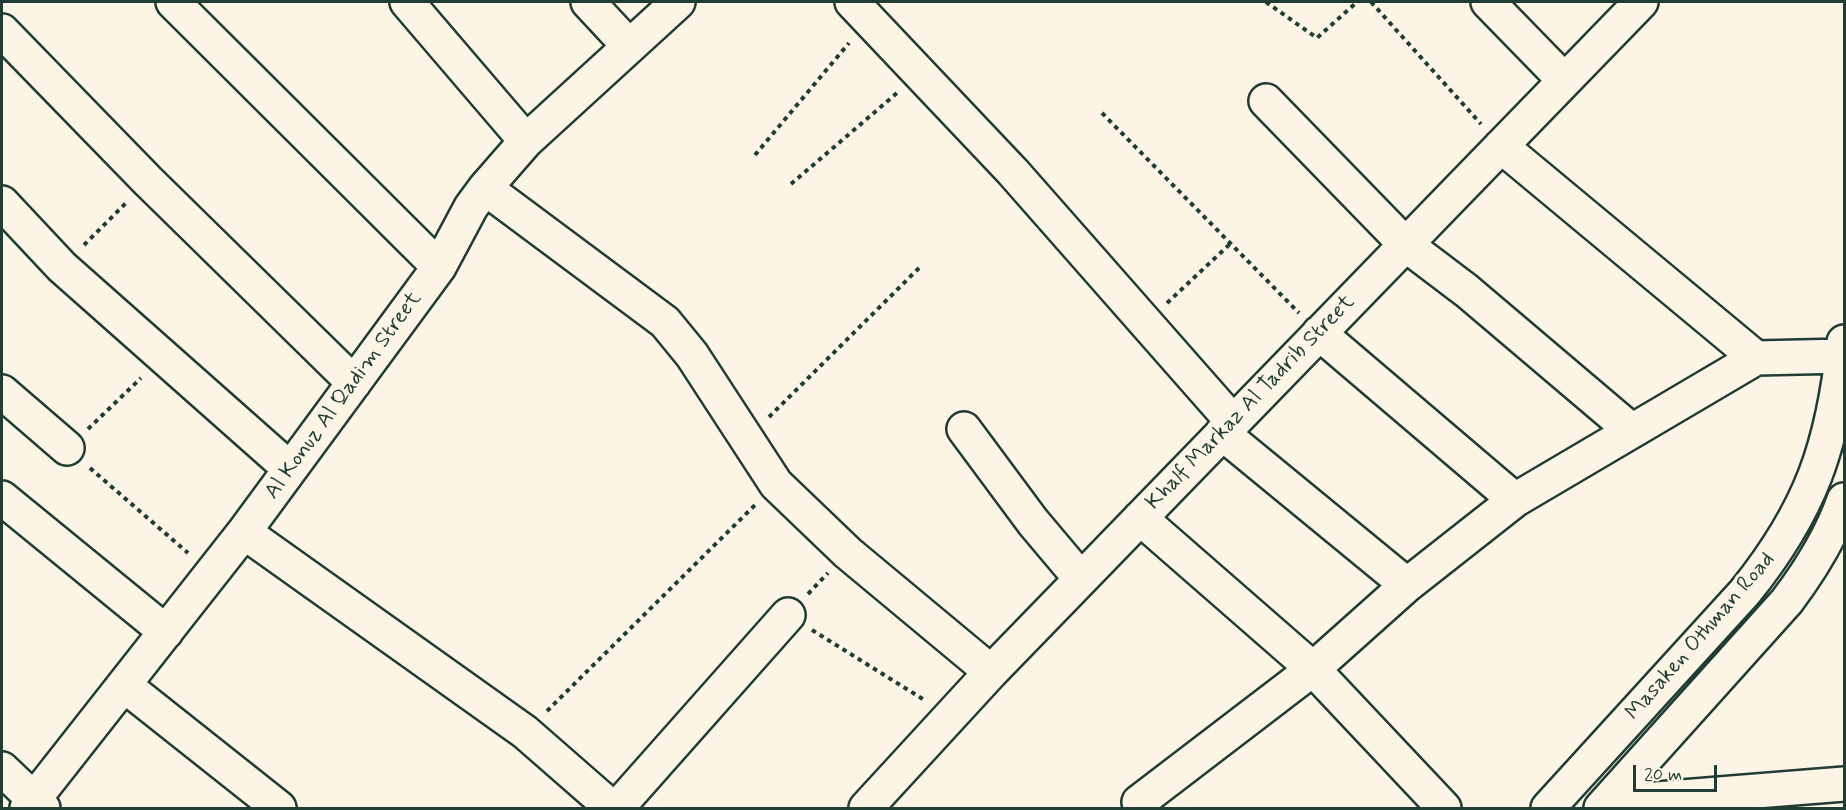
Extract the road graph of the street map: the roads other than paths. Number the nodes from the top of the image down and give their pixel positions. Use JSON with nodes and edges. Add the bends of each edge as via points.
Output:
{"nodes":[{"id":1,"x":173,"y":2,"type":"edge"},
{"id":2,"x":407,"y":2,"type":"edge"},
{"id":3,"x":588,"y":2,"type":"edge"},
{"id":4,"x":678,"y":2,"type":"edge"},
{"id":5,"x":1488,"y":2,"type":"edge"},
{"id":6,"x":1641,"y":2,"type":"edge"},
{"id":7,"x":861,"y":10,"type":"edge"},
{"id":8,"x":2,"y":31,"type":"edge"},
{"id":9,"x":629,"y":46,"type":"junction"},
{"id":10,"x":1564,"y":80,"type":"junction"},
{"id":11,"x":1266,"y":101,"type":"dead end"},
{"id":12,"x":526,"y":141,"type":"junction"},
{"id":13,"x":1501,"y":146,"type":"junction"},
{"id":14,"x":485,"y":188,"type":"junction"},
{"id":15,"x":2,"y":203,"type":"edge"},
{"id":16,"x":1405,"y":244,"type":"junction"},
{"id":17,"x":439,"y":267,"type":"junction"},
{"id":18,"x":1319,"y":333,"type":"junction"},
{"id":19,"x":1844,"y":351,"type":"edge"},
{"id":20,"x":1756,"y":358,"type":"junction"},
{"id":21,"x":354,"y":383,"type":"junction"},
{"id":22,"x":2,"y":392,"type":"edge"},
{"id":23,"x":1228,"y":428,"type":"junction"},
{"id":24,"x":964,"y":429,"type":"dead end"},
{"id":25,"x":1632,"y":431,"type":"junction"},
{"id":26,"x":67,"y":448,"type":"road end"},
{"id":27,"x":290,"y":469,"type":"junction"},
{"id":28,"x":2,"y":498,"type":"edge"},
{"id":29,"x":1515,"y":500,"type":"junction"},
{"id":30,"x":1845,"y":500,"type":"edge"},
{"id":31,"x":1140,"y":518,"type":"junction"},
{"id":32,"x":244,"y":532,"type":"junction"},
{"id":33,"x":1835,"y":545,"type":"edge"},
{"id":34,"x":1081,"y":579,"type":"junction"},
{"id":35,"x":1407,"y":585,"type":"junction"},
{"id":36,"x":788,"y":615,"type":"road end"},
{"id":37,"x":166,"y":632,"type":"junction"},
{"id":38,"x":1313,"y":669,"type":"junction"},
{"id":39,"x":990,"y":672,"type":"junction"},
{"id":40,"x":124,"y":686,"type":"junction"},
{"id":41,"x":2,"y":769,"type":"edge"},
{"id":42,"x":1845,"y":784,"type":"edge"},
{"id":43,"x":35,"y":806,"type":"edge"},
{"id":44,"x":1606,"y":807,"type":"edge"},
{"id":45,"x":279,"y":808,"type":"edge"},
{"id":46,"x":612,"y":808,"type":"edge"},
{"id":47,"x":617,"y":808,"type":"edge"},
{"id":48,"x":866,"y":808,"type":"edge"},
{"id":49,"x":1144,"y":808,"type":"edge"},
{"id":50,"x":1444,"y":808,"type":"edge"},
{"id":51,"x":1548,"y":808,"type":"edge"}],
"edges":[{"from":1,"to":17,"type":"street"},
{"from":2,"to":12,"type":"street"},
{"from":3,"to":9,"type":"street"},
{"from":4,"to":9,"type":"street","name":"Al Konuz Al Qadim Street"},
{"from":5,"to":10,"type":"street"},
{"from":6,"to":10,"type":"street","name":"Khalf Markaz Al Tadrib Street"},
{"from":7,"to":23,"type":"street","via":[[1013,172],[1145,324]]},
{"from":8,"to":21,"type":"street"},
{"from":9,"to":12,"type":"street","name":"Al Konuz Al Qadim Street"},
{"from":10,"to":13,"type":"street","name":"Khalf Markaz Al Tadrib Street"},
{"from":11,"to":16,"type":"street"},
{"from":12,"to":14,"type":"street","name":"Al Konuz Al Qadim Street"},
{"from":13,"to":16,"type":"street","name":"Khalf Markaz Al Tadrib Street"},
{"from":13,"to":20,"type":"street"},
{"from":14,"to":17,"type":"street","name":"Al Konuz Al Qadim Street"},
{"from":14,"to":39,"type":"street","via":[[665,322],[692,355],[776,484],[848,553]]},
{"from":15,"to":27,"type":"street","via":[[62,267]]},
{"from":16,"to":18,"type":"street","name":"Khalf Markaz Al Tadrib Street"},
{"from":16,"to":25,"type":"street","via":[[1467,291]]},
{"from":17,"to":21,"type":"street","name":"Al Konuz Al Qadim Street"},
{"from":18,"to":23,"type":"street","name":"Khalf Markaz Al Tadrib Street"},
{"from":18,"to":29,"type":"street"},
{"from":19,"to":20,"type":"street"},
{"from":19,"to":51,"type":"street","name":"Masaken Othman Road","via":[[1828,442],[1796,522],[1745,592]]},
{"from":20,"to":25,"type":"street"},
{"from":21,"to":27,"type":"street","name":"Al Konuz Al Qadim Street"},
{"from":22,"to":26,"type":"street"},
{"from":23,"to":31,"type":"street","name":"Khalf Markaz Al Tadrib Street"},
{"from":23,"to":35,"type":"street"},
{"from":24,"to":34,"type":"street"},
{"from":25,"to":29,"type":"street"},
{"from":27,"to":32,"type":"street","name":"Al Konuz Al Qadim Street"},
{"from":28,"to":37,"type":"street"},
{"from":29,"to":35,"type":"street"},
{"from":30,"to":33,"type":"street","name":"Masaken Othman Road"},
{"from":31,"to":34,"type":"street","name":"Khalf Markaz Al Tadrib Street"},
{"from":31,"to":38,"type":"street"},
{"from":32,"to":37,"type":"street","name":"Al Konuz Al Qadim Street"},
{"from":32,"to":46,"type":"street","via":[[525,732]]},
{"from":33,"to":44,"type":"street","name":"Masaken Othman Road"},
{"from":34,"to":39,"type":"street","name":"Khalf Markaz Al Tadrib Street"},
{"from":35,"to":38,"type":"street"},
{"from":36,"to":47,"type":"street"},
{"from":37,"to":40,"type":"street","name":"Al Konuz Al Qadim Street"},
{"from":38,"to":49,"type":"street","via":[[1139,802]]},
{"from":38,"to":50,"type":"street"},
{"from":39,"to":48,"type":"street","name":"Khalf Markaz Al Tadrib Street"},
{"from":40,"to":43,"type":"street","name":"Al Konuz Al Qadim Street"},
{"from":40,"to":45,"type":"street"},
{"from":41,"to":43,"type":"street"},
{"from":42,"to":44,"type":"street"}]}
